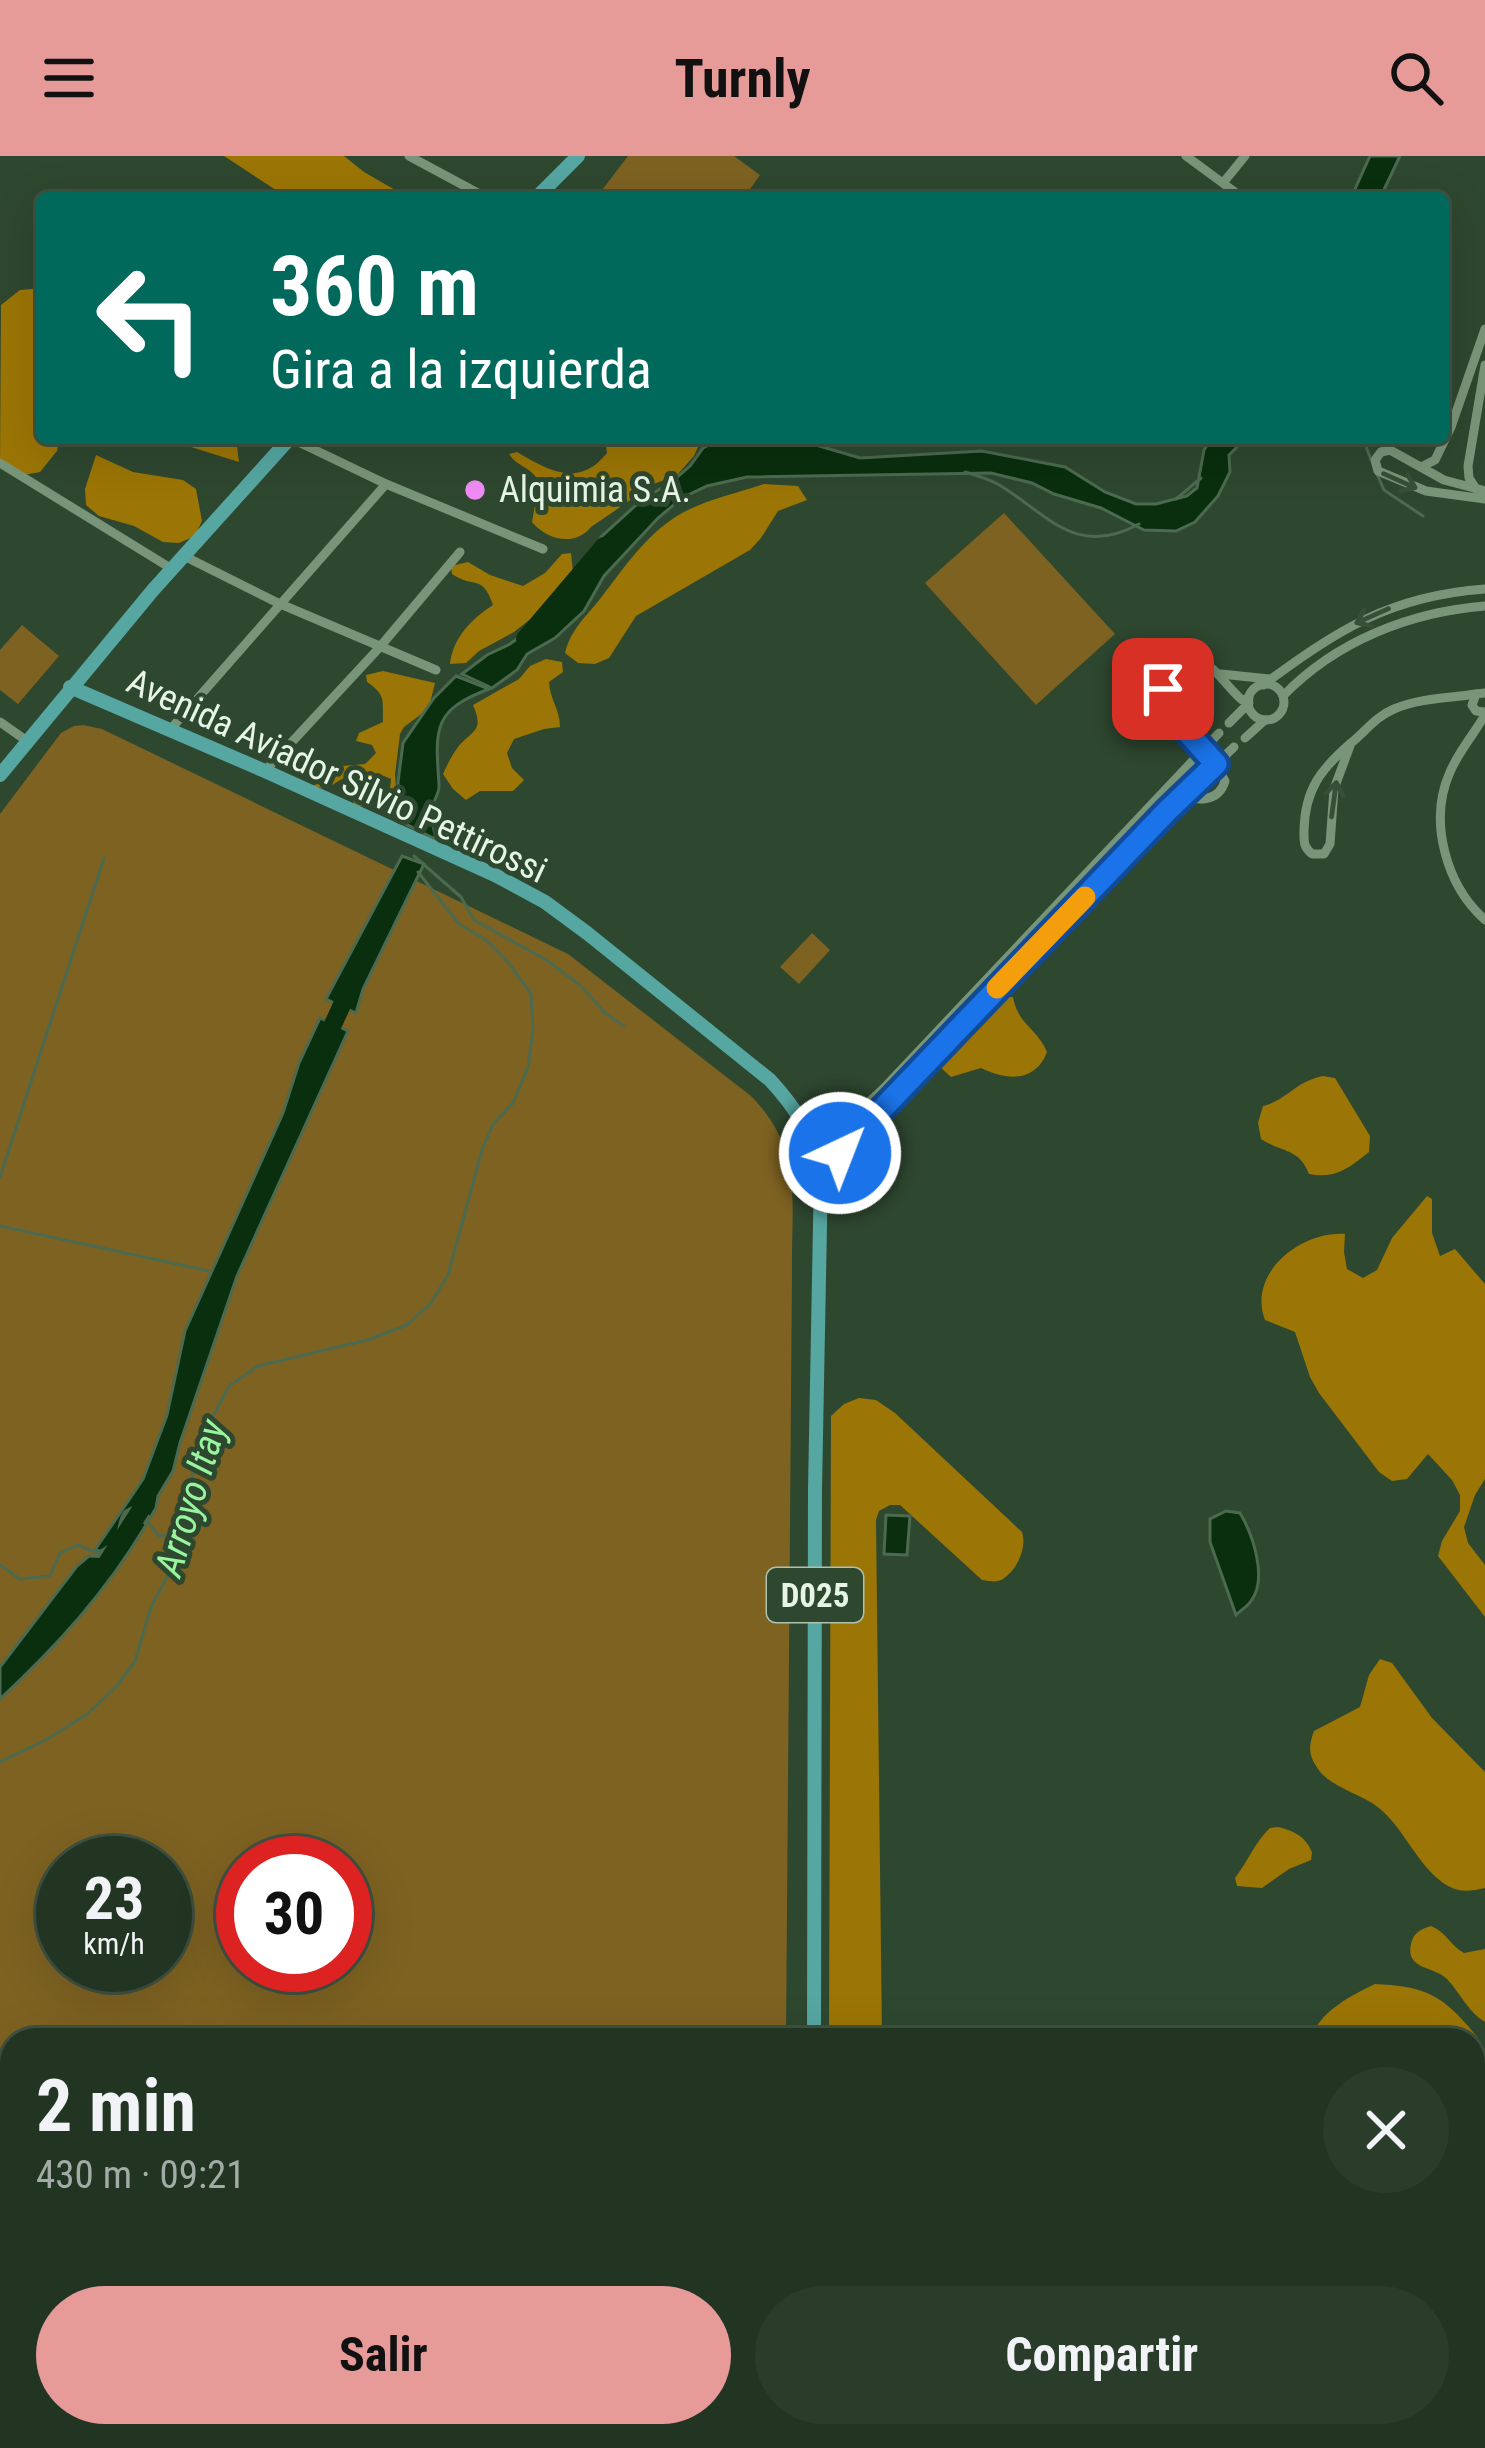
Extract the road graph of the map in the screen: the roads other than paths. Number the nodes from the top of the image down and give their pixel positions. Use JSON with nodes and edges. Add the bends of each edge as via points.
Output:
{"nodes":[{"id":1,"x":409,"y":156,"type":"edge"},
{"id":2,"x":578,"y":156,"type":"edge"},
{"id":3,"x":1186,"y":156,"type":"edge"},
{"id":4,"x":1245,"y":156,"type":"edge"},
{"id":5,"x":1222,"y":183,"type":"junction"},
{"id":6,"x":476,"y":192,"type":"edge"},
{"id":7,"x":542,"y":192,"type":"edge"},
{"id":8,"x":1235,"y":192,"type":"edge"},
{"id":9,"x":1485,"y":329,"type":"edge"},
{"id":10,"x":1485,"y":365,"type":"edge"},
{"id":11,"x":1449,"y":427,"type":"edge"},
{"id":12,"x":285,"y":444,"type":"edge"},
{"id":13,"x":303,"y":444,"type":"edge"},
{"id":14,"x":1442,"y":444,"type":"edge"},
{"id":15,"x":0,"y":463,"type":"edge"},
{"id":16,"x":1418,"y":467,"type":"junction"},
{"id":17,"x":386,"y":484,"type":"junction"},
{"id":18,"x":1482,"y":493,"type":"edge"},
{"id":19,"x":543,"y":549,"type":"dead end"},
{"id":20,"x":460,"y":552,"type":"dead end"},
{"id":21,"x":184,"y":556,"type":"junction"},
{"id":22,"x":172,"y":569,"type":"junction"},
{"id":23,"x":1485,"y":589,"type":"edge"},
{"id":24,"x":278,"y":604,"type":"junction"},
{"id":25,"x":1485,"y":606,"type":"edge"},
{"id":26,"x":379,"y":648,"type":"junction"},
{"id":27,"x":436,"y":670,"type":"dead end"},
{"id":28,"x":1221,"y":674,"type":"junction"},
{"id":29,"x":1267,"y":682,"type":"junction"},
{"id":30,"x":70,"y":687,"type":"junction"},
{"id":31,"x":1483,"y":693,"type":"edge"},
{"id":32,"x":1283,"y":696,"type":"junction"},
{"id":33,"x":1444,"y":698,"type":"junction"},
{"id":34,"x":1249,"y":701,"type":"junction"},
{"id":35,"x":1480,"y":711,"type":"edge"},
{"id":36,"x":1265,"y":720,"type":"junction"},
{"id":37,"x":0,"y":722,"type":"edge"},
{"id":38,"x":1229,"y":723,"type":"dead end"},
{"id":39,"x":169,"y":730,"type":"junction"},
{"id":40,"x":1219,"y":733,"type":"dead end"},
{"id":41,"x":1245,"y":738,"type":"dead end"},
{"id":42,"x":27,"y":740,"type":"junction"},
{"id":43,"x":1351,"y":743,"type":"junction"},
{"id":44,"x":1234,"y":747,"type":"dead end"},
{"id":45,"x":1202,"y":751,"type":"junction"},
{"id":46,"x":1216,"y":764,"type":"junction"},
{"id":47,"x":265,"y":771,"type":"junction"},
{"id":48,"x":0,"y":776,"type":"edge"},
{"id":49,"x":1171,"y":784,"type":"junction"},
{"id":50,"x":1184,"y":795,"type":"junction"},
{"id":51,"x":1054,"y":910,"type":"junction"},
{"id":52,"x":1485,"y":916,"type":"edge"},
{"id":53,"x":1064,"y":919,"type":"junction"},
{"id":54,"x":816,"y":1150,"type":"junction"},
{"id":55,"x":821,"y":1172,"type":"junction"},
{"id":56,"x":814,"y":2028,"type":"edge"}],
"edges":[{"from":1,"to":6,"type":"street"},
{"from":2,"to":7,"type":"main road"},
{"from":3,"to":5,"type":"street"},
{"from":4,"to":5,"type":"street"},
{"from":5,"to":8,"type":"street"},
{"from":9,"to":11,"type":"street"},
{"from":10,"to":18,"type":"street","via":[[1467,473]]},
{"from":12,"to":21,"type":"main road"},
{"from":13,"to":17,"type":"street"},
{"from":14,"to":16,"type":"street","via":[[1432,464]]},
{"from":15,"to":22,"type":"street"},
{"from":16,"to":18,"type":"street"},
{"from":16,"to":18,"type":"street","one_way":true,"via":[[1390,450],[1375,460],[1378,471],[1414,488]]},
{"from":17,"to":19,"type":"street"},
{"from":17,"to":24,"type":"street"},
{"from":20,"to":26,"type":"street"},
{"from":21,"to":22,"type":"main road"},
{"from":21,"to":24,"type":"street"},
{"from":22,"to":30,"type":"main road"},
{"from":23,"to":29,"type":"street","one_way":true,"via":[[1383,611]]},
{"from":24,"to":26,"type":"street"},
{"from":24,"to":39,"type":"street"},
{"from":25,"to":32,"type":"street","via":[[1389,627],[1330,656]]},
{"from":26,"to":27,"type":"street"},
{"from":26,"to":47,"type":"street"},
{"from":28,"to":29,"type":"street"},
{"from":28,"to":34,"type":"street"},
{"from":28,"to":45,"type":"street","via":[[1190,659],[1160,694]]},
{"from":29,"to":32,"type":"street"},
{"from":29,"to":34,"type":"street"},
{"from":30,"to":39,"type":"main road","name":"Avenida Aviador Silvio Pettirossi","number":"D025"},
{"from":30,"to":42,"type":"main road"},
{"from":31,"to":33,"type":"street"},
{"from":31,"to":35,"type":"street","via":[[1472,701]]},
{"from":32,"to":36,"type":"street","via":[[1279,715]]},
{"from":33,"to":35,"type":"street"},
{"from":33,"to":43,"type":"street","via":[[1389,710]]},
{"from":34,"to":36,"type":"street"},
{"from":34,"to":38,"type":"street"},
{"from":35,"to":52,"type":"street","via":[[1448,774],[1443,844],[1462,892]]},
{"from":36,"to":41,"type":"street"},
{"from":37,"to":42,"type":"street"},
{"from":39,"to":47,"type":"main road","name":"Avenida Aviador Silvio Pettirossi","number":"D025"},
{"from":40,"to":45,"type":"street"},
{"from":42,"to":48,"type":"main road"},
{"from":43,"to":43,"type":"street","one_way":true,"via":[[1307,799],[1304,840],[1312,854],[1330,844],[1334,789]]},
{"from":44,"to":46,"type":"street"},
{"from":45,"to":46,"type":"street"},
{"from":45,"to":49,"type":"street"},
{"from":46,"to":50,"type":"street"},
{"from":46,"to":50,"type":"street","via":[[1225,781],[1216,797]]},
{"from":47,"to":54,"type":"main road","name":"Avenida Aviador Silvio Pettirossi","number":"D025","via":[[545,902],[770,1080]]},
{"from":49,"to":50,"type":"street"},
{"from":49,"to":51,"type":"street"},
{"from":50,"to":53,"type":"street"},
{"from":51,"to":53,"type":"street"},
{"from":51,"to":54,"type":"street"},
{"from":53,"to":55,"type":"street"},
{"from":54,"to":55,"type":"main road","name":"Avenida Aviador Silvio Pettirossi","number":"D025"},
{"from":55,"to":56,"type":"main road","name":"Avenida Aviador Silvio Pettirossi","number":"D025"}]}
